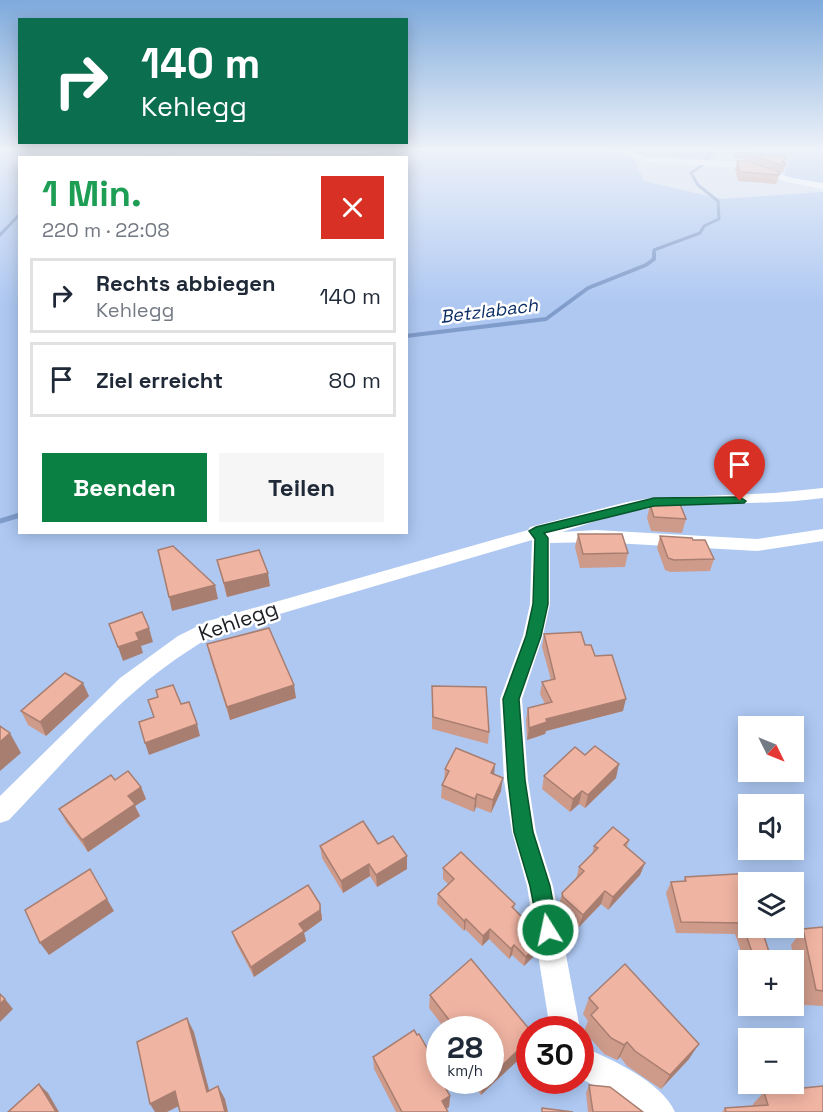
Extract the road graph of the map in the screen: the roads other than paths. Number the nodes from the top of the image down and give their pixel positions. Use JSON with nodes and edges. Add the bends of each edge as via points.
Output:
{"nodes":[{"id":1,"x":823,"y":493,"type":"edge"},
{"id":2,"x":538,"y":535,"type":"junction"},
{"id":3,"x":823,"y":535,"type":"edge"},
{"id":4,"x":0,"y":812,"type":"edge"},
{"id":5,"x":563,"y":1016,"type":"edge"},
{"id":6,"x":594,"y":1069,"type":"edge"},
{"id":7,"x":659,"y":1112,"type":"edge"}],
"edges":[{"from":1,"to":2,"type":"street","name":"Kehlegg","via":[[783,500],[654,502]]},
{"from":2,"to":3,"type":"street","name":"Kehlegg","via":[[757,545]]},
{"from":2,"to":4,"type":"street","name":"Kehlegg","via":[[264,610],[195,634],[138,674]]},
{"from":2,"to":5,"type":"street","via":[[540,604],[511,699],[524,832],[540,886]]},
{"from":6,"to":7,"type":"street","via":[[637,1092]]}]}
